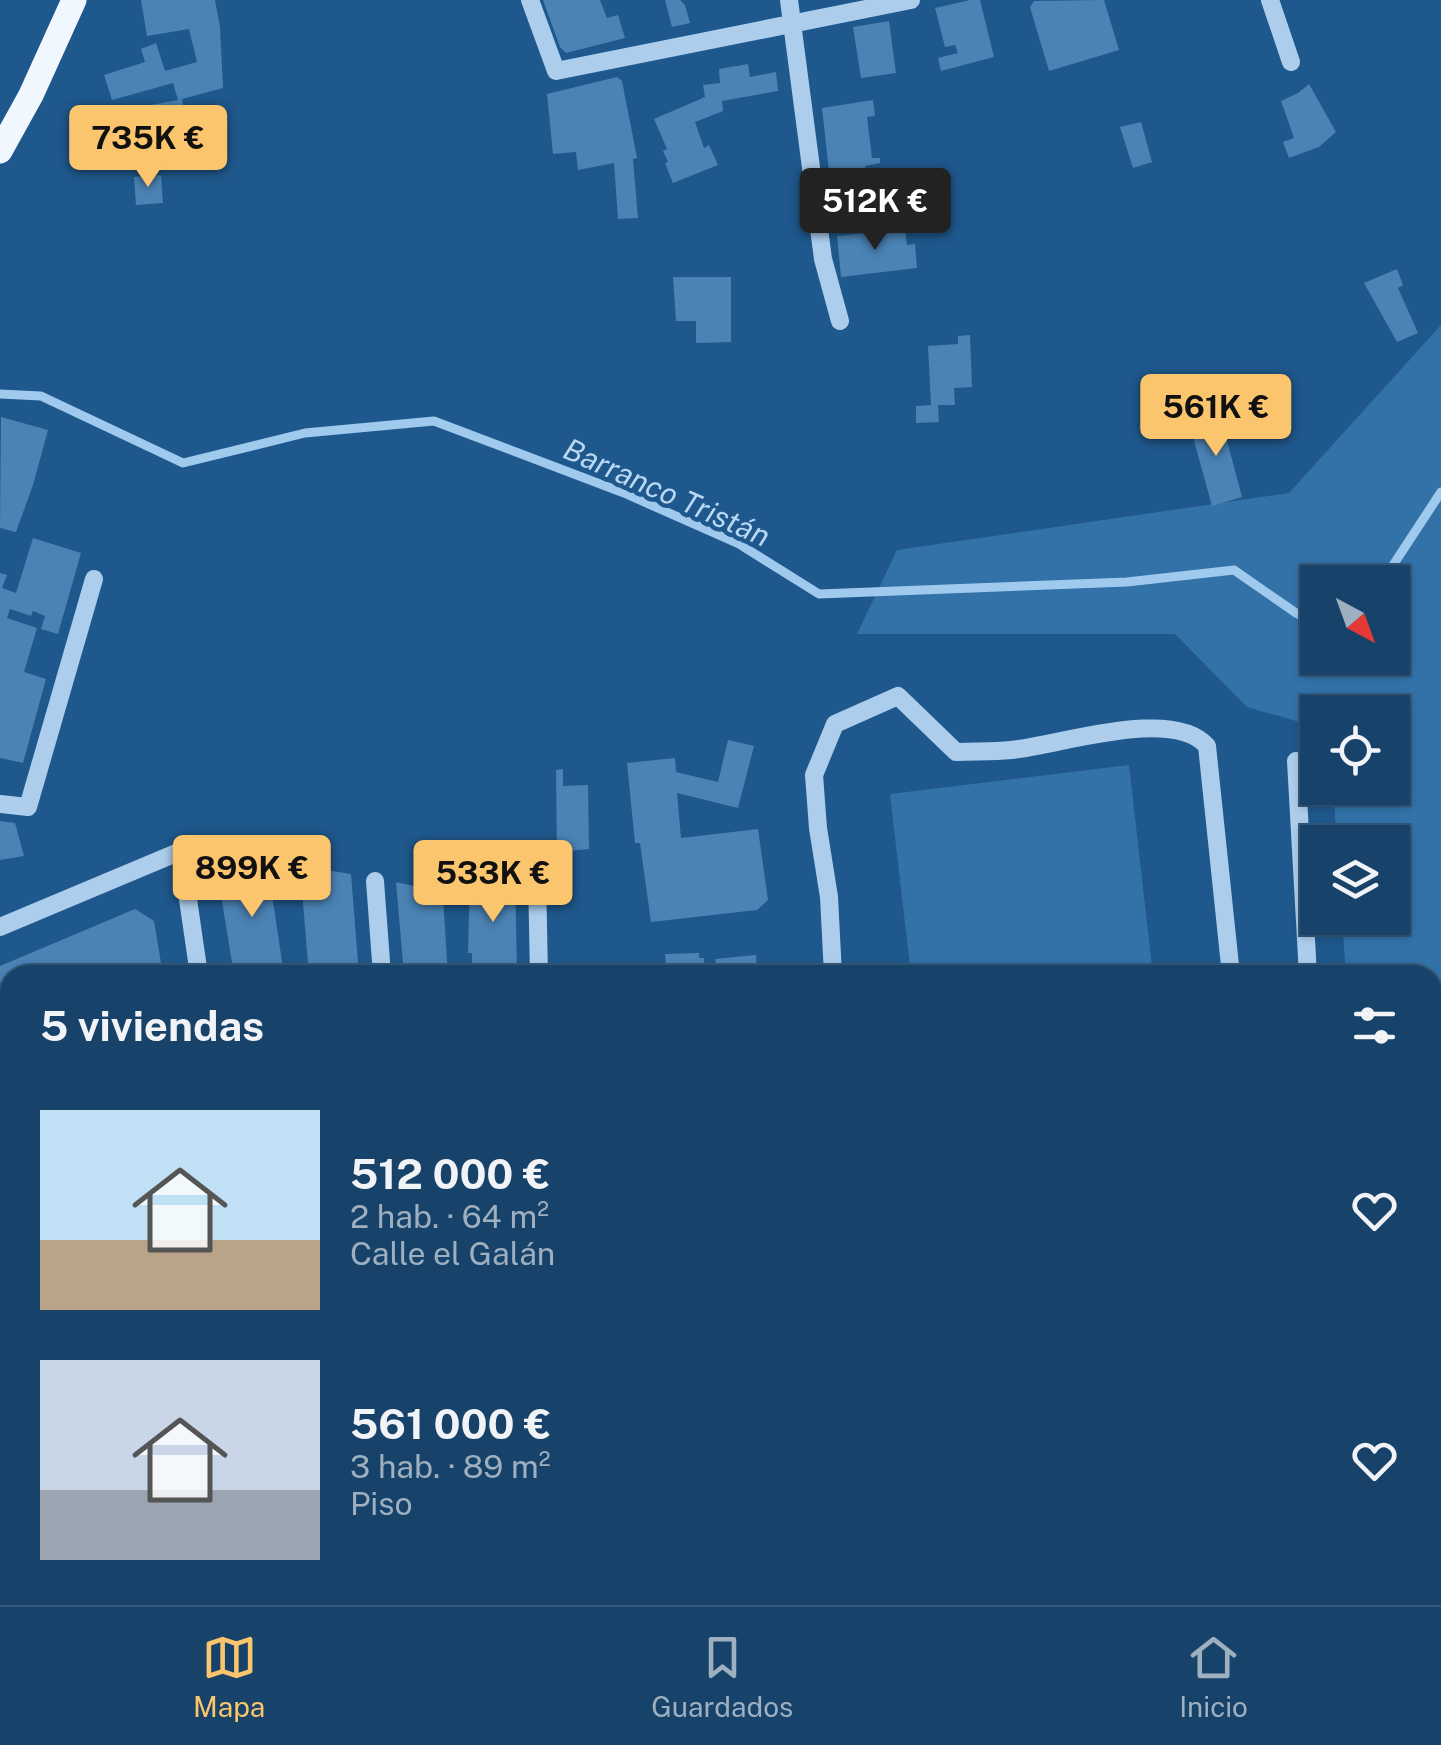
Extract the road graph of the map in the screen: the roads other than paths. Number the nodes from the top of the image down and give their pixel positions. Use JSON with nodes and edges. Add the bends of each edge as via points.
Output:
{"nodes":[{"id":1,"x":74,"y":0,"type":"edge"},
{"id":2,"x":530,"y":0,"type":"edge"},
{"id":3,"x":789,"y":0,"type":"edge"},
{"id":4,"x":911,"y":0,"type":"edge"},
{"id":5,"x":1270,"y":0,"type":"edge"},
{"id":6,"x":794,"y":23,"type":"junction"},
{"id":7,"x":1290,"y":62,"type":"dead end"},
{"id":8,"x":0,"y":151,"type":"edge"},
{"id":9,"x":840,"y":321,"type":"dead end"},
{"id":10,"x":94,"y":579,"type":"dead end"},
{"id":11,"x":1296,"y":761,"type":"dead end"},
{"id":12,"x":0,"y":804,"type":"edge"},
{"id":13,"x":536,"y":876,"type":"dead end"},
{"id":14,"x":375,"y":882,"type":"dead end"},
{"id":15,"x":0,"y":926,"type":"edge"},
{"id":16,"x":198,"y":965,"type":"edge"},
{"id":17,"x":381,"y":965,"type":"edge"},
{"id":18,"x":539,"y":965,"type":"edge"},
{"id":19,"x":833,"y":965,"type":"edge"},
{"id":20,"x":1230,"y":965,"type":"edge"},
{"id":21,"x":1307,"y":965,"type":"edge"}],
"edges":[{"from":1,"to":8,"type":"main road"},
{"from":2,"to":6,"type":"street","via":[[556,71]]},
{"from":3,"to":6,"type":"street"},
{"from":4,"to":6,"type":"street"},
{"from":5,"to":7,"type":"street"},
{"from":6,"to":9,"type":"street","via":[[824,259]]},
{"from":10,"to":12,"type":"street","via":[[28,807]]},
{"from":11,"to":21,"type":"street"},
{"from":13,"to":18,"type":"street"},
{"from":14,"to":17,"type":"street"},
{"from":15,"to":16,"type":"street","via":[[181,851]]},
{"from":19,"to":20,"type":"street","via":[[814,775],[836,724],[898,696],[956,752],[1013,750],[1097,732],[1169,729],[1198,736],[1207,746]]}]}
